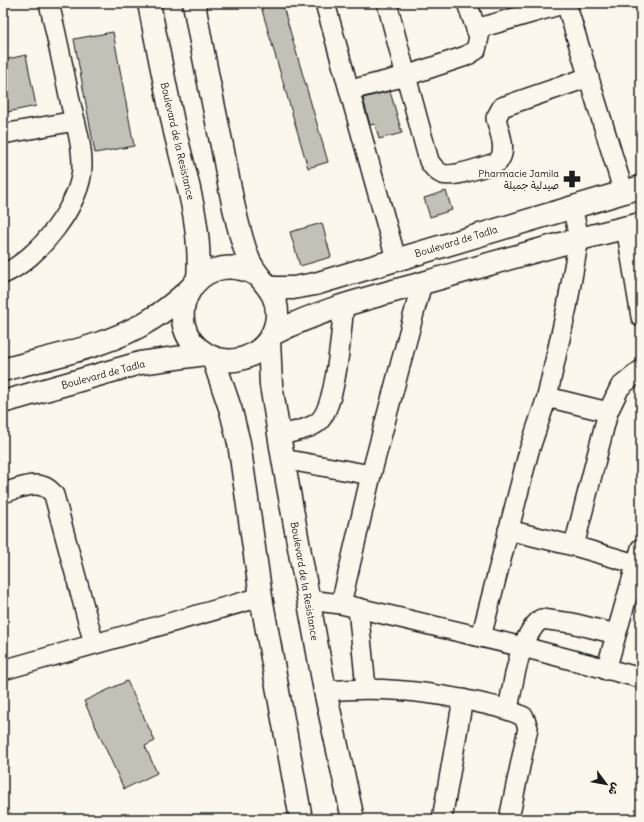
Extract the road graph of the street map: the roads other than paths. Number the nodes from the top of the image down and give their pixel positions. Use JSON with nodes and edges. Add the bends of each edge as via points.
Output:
{"nodes":[{"id":1,"x":49,"y":3,"type":"edge"},
{"id":2,"x":149,"y":3,"type":"edge"},
{"id":3,"x":194,"y":3,"type":"edge"},
{"id":4,"x":325,"y":3,"type":"edge"},
{"id":5,"x":388,"y":3,"type":"edge"},
{"id":6,"x":467,"y":3,"type":"edge"},
{"id":7,"x":566,"y":3,"type":"edge"},
{"id":8,"x":476,"y":29,"type":"junction"},
{"id":9,"x":406,"y":76,"type":"junction"},
{"id":10,"x":589,"y":77,"type":"junction"},
{"id":11,"x":350,"y":90,"type":"junction"},
{"id":12,"x":75,"y":121,"type":"junction"},
{"id":13,"x":3,"y":134,"type":"edge"},
{"id":14,"x":632,"y":190,"type":"edge"},
{"id":15,"x":572,"y":206,"type":"junction"},
{"id":16,"x":633,"y":226,"type":"edge"},
{"id":17,"x":579,"y":238,"type":"junction"},
{"id":18,"x":396,"y":258,"type":"junction"},
{"id":19,"x":3,"y":274,"type":"edge"},
{"id":20,"x":263,"y":281,"type":"junction"},
{"id":21,"x":422,"y":283,"type":"junction"},
{"id":22,"x":194,"y":284,"type":"junction"},
{"id":23,"x":344,"y":305,"type":"junction"},
{"id":24,"x":641,"y":317,"type":"edge"},
{"id":25,"x":271,"y":337,"type":"junction"},
{"id":26,"x":209,"y":356,"type":"junction"},
{"id":27,"x":3,"y":370,"type":"edge"},
{"id":28,"x":641,"y":370,"type":"edge"},
{"id":29,"x":546,"y":397,"type":"junction"},
{"id":30,"x":3,"y":402,"type":"edge"},
{"id":31,"x":608,"y":412,"type":"junction"},
{"id":32,"x":280,"y":435,"type":"junction"},
{"id":33,"x":283,"y":459,"type":"junction"},
{"id":34,"x":371,"y":475,"type":"junction"},
{"id":35,"x":3,"y":493,"type":"edge"},
{"id":36,"x":508,"y":530,"type":"junction"},
{"id":37,"x":574,"y":546,"type":"junction"},
{"id":38,"x":638,"y":556,"type":"edge"},
{"id":39,"x":261,"y":597,"type":"junction"},
{"id":40,"x":308,"y":600,"type":"junction"},
{"id":41,"x":350,"y":606,"type":"junction"},
{"id":42,"x":616,"y":634,"type":"junction"},
{"id":43,"x":480,"y":637,"type":"junction"},
{"id":44,"x":94,"y":644,"type":"junction"},
{"id":45,"x":522,"y":647,"type":"junction"},
{"id":46,"x":3,"y":670,"type":"edge"},
{"id":47,"x":606,"y":670,"type":"junction"},
{"id":48,"x":641,"y":678,"type":"edge"},
{"id":49,"x":366,"y":688,"type":"junction"},
{"id":50,"x":325,"y":691,"type":"junction"},
{"id":51,"x":462,"y":700,"type":"junction"},
{"id":52,"x":508,"y":709,"type":"junction"},
{"id":53,"x":301,"y":819,"type":"edge"},
{"id":54,"x":353,"y":819,"type":"edge"},
{"id":55,"x":442,"y":819,"type":"edge"},
{"id":56,"x":509,"y":819,"type":"edge"}],
"edges":[{"from":1,"to":12,"type":"street"},
{"from":2,"to":22,"type":"main road","name":"Boulevard de la Resistance","via":[[196,221],[199,245]]},
{"from":3,"to":20,"type":"main road","name":"Boulevard de la Resistance","via":[[235,214],[248,260]]},
{"from":4,"to":11,"type":"street"},
{"from":5,"to":9,"type":"street"},
{"from":6,"to":8,"type":"street"},
{"from":7,"to":8,"type":"street"},
{"from":7,"to":10,"type":"street"},
{"from":8,"to":9,"type":"street","via":[[478,45],[472,54]]},
{"from":9,"to":10,"type":"street","via":[[429,161],[443,174],[498,162],[504,150],[496,118],[502,107]]},
{"from":9,"to":11,"type":"street"},
{"from":10,"to":14,"type":"street"},
{"from":11,"to":18,"type":"street"},
{"from":12,"to":13,"type":"street"},
{"from":12,"to":19,"type":"street","via":[[82,166],[75,194],[57,230],[25,260]]},
{"from":14,"to":15,"type":"main road","name":"Boulevard de Tadla"},
{"from":15,"to":17,"type":"street"},
{"from":15,"to":18,"type":"main road","name":"Boulevard de Tadla"},
{"from":16,"to":17,"type":"main road"},
{"from":16,"to":24,"type":"street"},
{"from":17,"to":21,"type":"main road"},
{"from":17,"to":29,"type":"street","via":[[567,307]]},
{"from":18,"to":20,"type":"main road","name":"Boulevard de Tadla","via":[[314,284],[293,288]]},
{"from":20,"to":22,"type":"main road","via":[[244,268],[231,266],[217,268]]},
{"from":20,"to":25,"type":"main road","name":"Boulevard de la Resistance","via":[[274,296],[277,315]]},
{"from":21,"to":23,"type":"main road"},
{"from":21,"to":34,"type":"street"},
{"from":22,"to":26,"type":"main road","name":"Boulevard de la Resistance","via":[[184,306],[184,324],[188,336]]},
{"from":22,"to":27,"type":"main road","via":[[175,303],[149,321],[121,334],[89,346]]},
{"from":23,"to":25,"type":"main road","via":[[296,322]]},
{"from":23,"to":32,"type":"street","via":[[335,379],[328,408],[319,422]]},
{"from":25,"to":26,"type":"main road","via":[[262,348],[244,359],[234,361]]},
{"from":25,"to":32,"type":"main road","name":"Boulevard de la Resistance","via":[[271,385]]},
{"from":26,"to":30,"type":"main road","name":"Boulevard de Tadla","via":[[140,363]]},
{"from":26,"to":39,"type":"main road","name":"Boulevard de la Resistance","via":[[231,411],[239,443]]},
{"from":28,"to":31,"type":"street","via":[[620,387]]},
{"from":29,"to":31,"type":"street"},
{"from":29,"to":36,"type":"street"},
{"from":31,"to":37,"type":"street"},
{"from":32,"to":33,"type":"main road","name":"Boulevard de la Resistance"},
{"from":33,"to":34,"type":"street"},
{"from":33,"to":40,"type":"main road","name":"Boulevard de la Resistance"},
{"from":34,"to":41,"type":"street"},
{"from":35,"to":44,"type":"street","via":[[36,484],[47,487],[54,495]]},
{"from":36,"to":37,"type":"street"},
{"from":36,"to":43,"type":"street"},
{"from":37,"to":38,"type":"street"},
{"from":38,"to":42,"type":"street"},
{"from":39,"to":44,"type":"street"},
{"from":39,"to":53,"type":"main road","name":"Boulevard de la Resistance"},
{"from":40,"to":41,"type":"street"},
{"from":40,"to":50,"type":"main road","name":"Boulevard de la Resistance"},
{"from":41,"to":43,"type":"street"},
{"from":41,"to":49,"type":"street"},
{"from":42,"to":45,"type":"street","via":[[572,623],[541,619],[529,632]]},
{"from":42,"to":47,"type":"street"},
{"from":43,"to":45,"type":"street"},
{"from":44,"to":46,"type":"street"},
{"from":45,"to":47,"type":"street"},
{"from":45,"to":52,"type":"street"},
{"from":47,"to":48,"type":"street"},
{"from":49,"to":50,"type":"street"},
{"from":49,"to":51,"type":"street","via":[[398,689]]},
{"from":50,"to":54,"type":"main road","name":"Boulevard de la Resistance"},
{"from":51,"to":52,"type":"street"},
{"from":51,"to":55,"type":"street"},
{"from":52,"to":56,"type":"street","via":[[524,717],[528,728]]}]}
